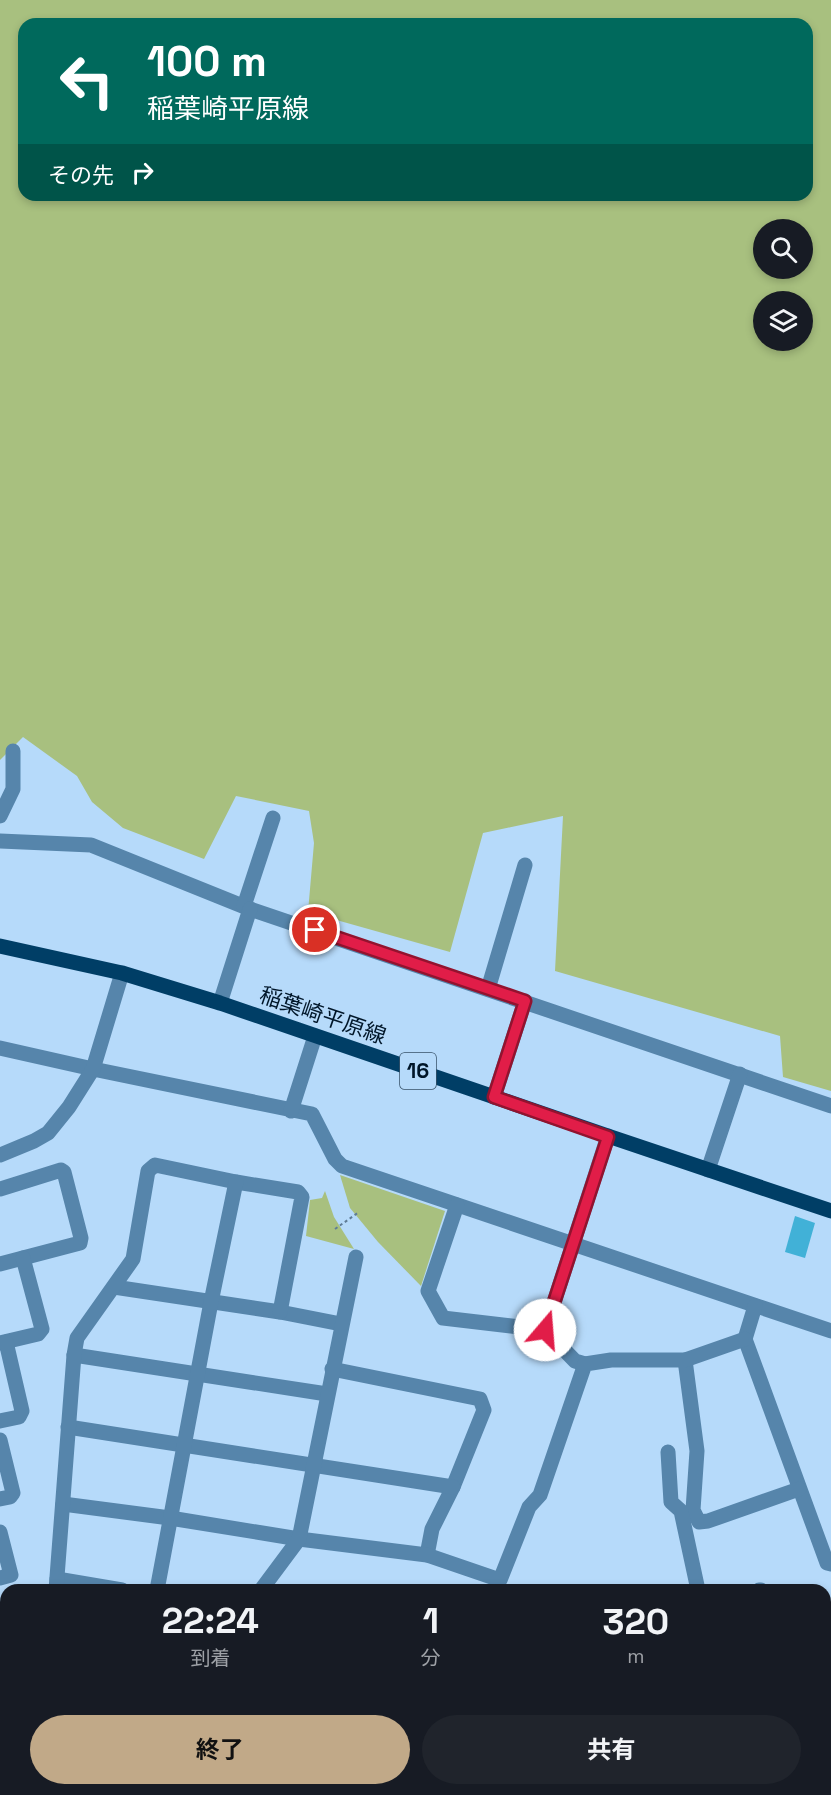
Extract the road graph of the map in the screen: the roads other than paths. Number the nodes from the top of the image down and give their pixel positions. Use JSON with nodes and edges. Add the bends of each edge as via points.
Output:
{"nodes":[{"id":1,"x":13,"y":751,"type":"dead end"},
{"id":2,"x":0,"y":816,"type":"edge"},
{"id":3,"x":273,"y":818,"type":"dead end"},
{"id":4,"x":0,"y":841,"type":"edge"},
{"id":5,"x":525,"y":865,"type":"dead end"},
{"id":6,"x":247,"y":907,"type":"junction"},
{"id":7,"x":0,"y":946,"type":"edge"},
{"id":8,"x":122,"y":973,"type":"junction"},
{"id":9,"x":488,"y":989,"type":"junction"},
{"id":10,"x":525,"y":1001,"type":"junction"},
{"id":11,"x":220,"y":1003,"type":"junction"},
{"id":12,"x":315,"y":1036,"type":"junction"},
{"id":13,"x":0,"y":1048,"type":"edge"},
{"id":14,"x":93,"y":1069,"type":"junction"},
{"id":15,"x":740,"y":1074,"type":"junction"},
{"id":16,"x":494,"y":1097,"type":"junction"},
{"id":17,"x":831,"y":1106,"type":"edge"},
{"id":18,"x":291,"y":1111,"type":"junction"},
{"id":19,"x":608,"y":1137,"type":"junction"},
{"id":20,"x":0,"y":1155,"type":"edge"},
{"id":21,"x":708,"y":1170,"type":"junction"},
{"id":22,"x":236,"y":1182,"type":"junction"},
{"id":23,"x":0,"y":1189,"type":"edge"},
{"id":24,"x":457,"y":1205,"type":"junction"},
{"id":25,"x":831,"y":1210,"type":"edge"},
{"id":26,"x":573,"y":1244,"type":"junction"},
{"id":27,"x":356,"y":1257,"type":"dead end"},
{"id":28,"x":23,"y":1258,"type":"junction"},
{"id":29,"x":0,"y":1264,"type":"edge"},
{"id":30,"x":114,"y":1287,"type":"junction"},
{"id":31,"x":211,"y":1302,"type":"junction"},
{"id":32,"x":755,"y":1306,"type":"junction"},
{"id":33,"x":280,"y":1312,"type":"junction"},
{"id":34,"x":342,"y":1324,"type":"junction"},
{"id":35,"x":545,"y":1330,"type":"junction"},
{"id":36,"x":831,"y":1331,"type":"edge"},
{"id":37,"x":745,"y":1339,"type":"junction"},
{"id":38,"x":3,"y":1342,"type":"edge"},
{"id":39,"x":74,"y":1355,"type":"junction"},
{"id":40,"x":685,"y":1360,"type":"junction"},
{"id":41,"x":585,"y":1364,"type":"junction"},
{"id":42,"x":332,"y":1370,"type":"junction"},
{"id":43,"x":198,"y":1373,"type":"junction"},
{"id":44,"x":327,"y":1394,"type":"junction"},
{"id":45,"x":0,"y":1421,"type":"edge"},
{"id":46,"x":68,"y":1427,"type":"junction"},
{"id":47,"x":0,"y":1440,"type":"edge"},
{"id":48,"x":184,"y":1445,"type":"junction"},
{"id":49,"x":668,"y":1452,"type":"dead end"},
{"id":50,"x":314,"y":1465,"type":"junction"},
{"id":51,"x":453,"y":1487,"type":"junction"},
{"id":52,"x":799,"y":1489,"type":"junction"},
{"id":53,"x":0,"y":1499,"type":"edge"},
{"id":54,"x":63,"y":1504,"type":"junction"},
{"id":55,"x":170,"y":1518,"type":"junction"},
{"id":56,"x":0,"y":1533,"type":"edge"},
{"id":57,"x":299,"y":1539,"type":"junction"},
{"id":58,"x":427,"y":1555,"type":"junction"},
{"id":59,"x":831,"y":1564,"type":"edge"},
{"id":60,"x":0,"y":1578,"type":"edge"},
{"id":61,"x":56,"y":1584,"type":"edge"},
{"id":62,"x":158,"y":1584,"type":"edge"},
{"id":63,"x":265,"y":1584,"type":"edge"},
{"id":64,"x":497,"y":1584,"type":"edge"},
{"id":65,"x":499,"y":1584,"type":"edge"},
{"id":66,"x":697,"y":1584,"type":"edge"}],
"edges":[{"from":1,"to":2,"type":"street","via":[[13,789]]},
{"from":3,"to":6,"type":"street"},
{"from":4,"to":6,"type":"street","via":[[91,845]]},
{"from":5,"to":9,"type":"street"},
{"from":6,"to":9,"type":"street"},
{"from":6,"to":11,"type":"street"},
{"from":7,"to":8,"type":"main road","name":"稲葉崎平原線","number":"16"},
{"from":8,"to":11,"type":"main road","name":"稲葉崎平原線","number":"16"},
{"from":8,"to":14,"type":"street"},
{"from":9,"to":10,"type":"street"},
{"from":10,"to":15,"type":"street"},
{"from":10,"to":16,"type":"street"},
{"from":11,"to":12,"type":"main road","name":"稲葉崎平原線","number":"16"},
{"from":12,"to":16,"type":"main road","name":"稲葉崎平原線","number":"16"},
{"from":12,"to":18,"type":"street"},
{"from":13,"to":14,"type":"street"},
{"from":14,"to":18,"type":"street"},
{"from":14,"to":20,"type":"street","via":[[48,1133]]},
{"from":15,"to":17,"type":"street"},
{"from":15,"to":21,"type":"street"},
{"from":16,"to":19,"type":"main road","name":"稲葉崎平原線","number":"16"},
{"from":18,"to":24,"type":"street","via":[[312,1114],[342,1166]]},
{"from":19,"to":21,"type":"main road","name":"稲葉崎平原線","number":"16"},
{"from":19,"to":26,"type":"street"},
{"from":21,"to":25,"type":"main road","name":"稲葉崎平原線","number":"16"},
{"from":22,"to":30,"type":"street","via":[[155,1165],[148,1171],[134,1259]]},
{"from":22,"to":31,"type":"street"},
{"from":22,"to":33,"type":"street","via":[[298,1192],[302,1197]]},
{"from":23,"to":28,"type":"street","via":[[64,1172],[80,1243]]},
{"from":24,"to":26,"type":"street"},
{"from":24,"to":35,"type":"street","via":[[428,1291],[443,1318]]},
{"from":26,"to":32,"type":"street"},
{"from":26,"to":35,"type":"street"},
{"from":27,"to":34,"type":"street"},
{"from":28,"to":29,"type":"street"},
{"from":28,"to":38,"type":"street","via":[[42,1329],[38,1334]]},
{"from":30,"to":31,"type":"street"},
{"from":30,"to":39,"type":"street","via":[[77,1338]]},
{"from":31,"to":33,"type":"street"},
{"from":31,"to":43,"type":"street"},
{"from":32,"to":36,"type":"street"},
{"from":32,"to":37,"type":"street"},
{"from":33,"to":34,"type":"street"},
{"from":34,"to":42,"type":"street"},
{"from":35,"to":41,"type":"street","via":[[575,1361]]},
{"from":37,"to":40,"type":"street"},
{"from":37,"to":52,"type":"street"},
{"from":38,"to":45,"type":"street","via":[[22,1412],[19,1417]]},
{"from":39,"to":43,"type":"street"},
{"from":39,"to":46,"type":"street"},
{"from":40,"to":41,"type":"street"},
{"from":40,"to":52,"type":"street","via":[[697,1451],[693,1510],[699,1522]]},
{"from":41,"to":65,"type":"street","via":[[540,1494],[529,1508]]},
{"from":42,"to":44,"type":"street"},
{"from":42,"to":51,"type":"street","via":[[480,1399],[484,1410]]},
{"from":43,"to":44,"type":"street"},
{"from":43,"to":48,"type":"street"},
{"from":44,"to":50,"type":"street"},
{"from":46,"to":48,"type":"street"},
{"from":46,"to":54,"type":"street"},
{"from":47,"to":53,"type":"street","via":[[13,1493]]},
{"from":48,"to":50,"type":"street"},
{"from":48,"to":55,"type":"street"},
{"from":49,"to":66,"type":"street","via":[[672,1502],[681,1510]]},
{"from":50,"to":51,"type":"street"},
{"from":50,"to":57,"type":"street"},
{"from":51,"to":58,"type":"street","via":[[432,1529]]},
{"from":52,"to":59,"type":"street","via":[[827,1563]]},
{"from":54,"to":55,"type":"street"},
{"from":54,"to":61,"type":"street"},
{"from":55,"to":57,"type":"street"},
{"from":55,"to":62,"type":"street"},
{"from":56,"to":60,"type":"street","via":[[11,1575]]},
{"from":57,"to":58,"type":"street"},
{"from":57,"to":63,"type":"street"},
{"from":58,"to":64,"type":"street"}]}
